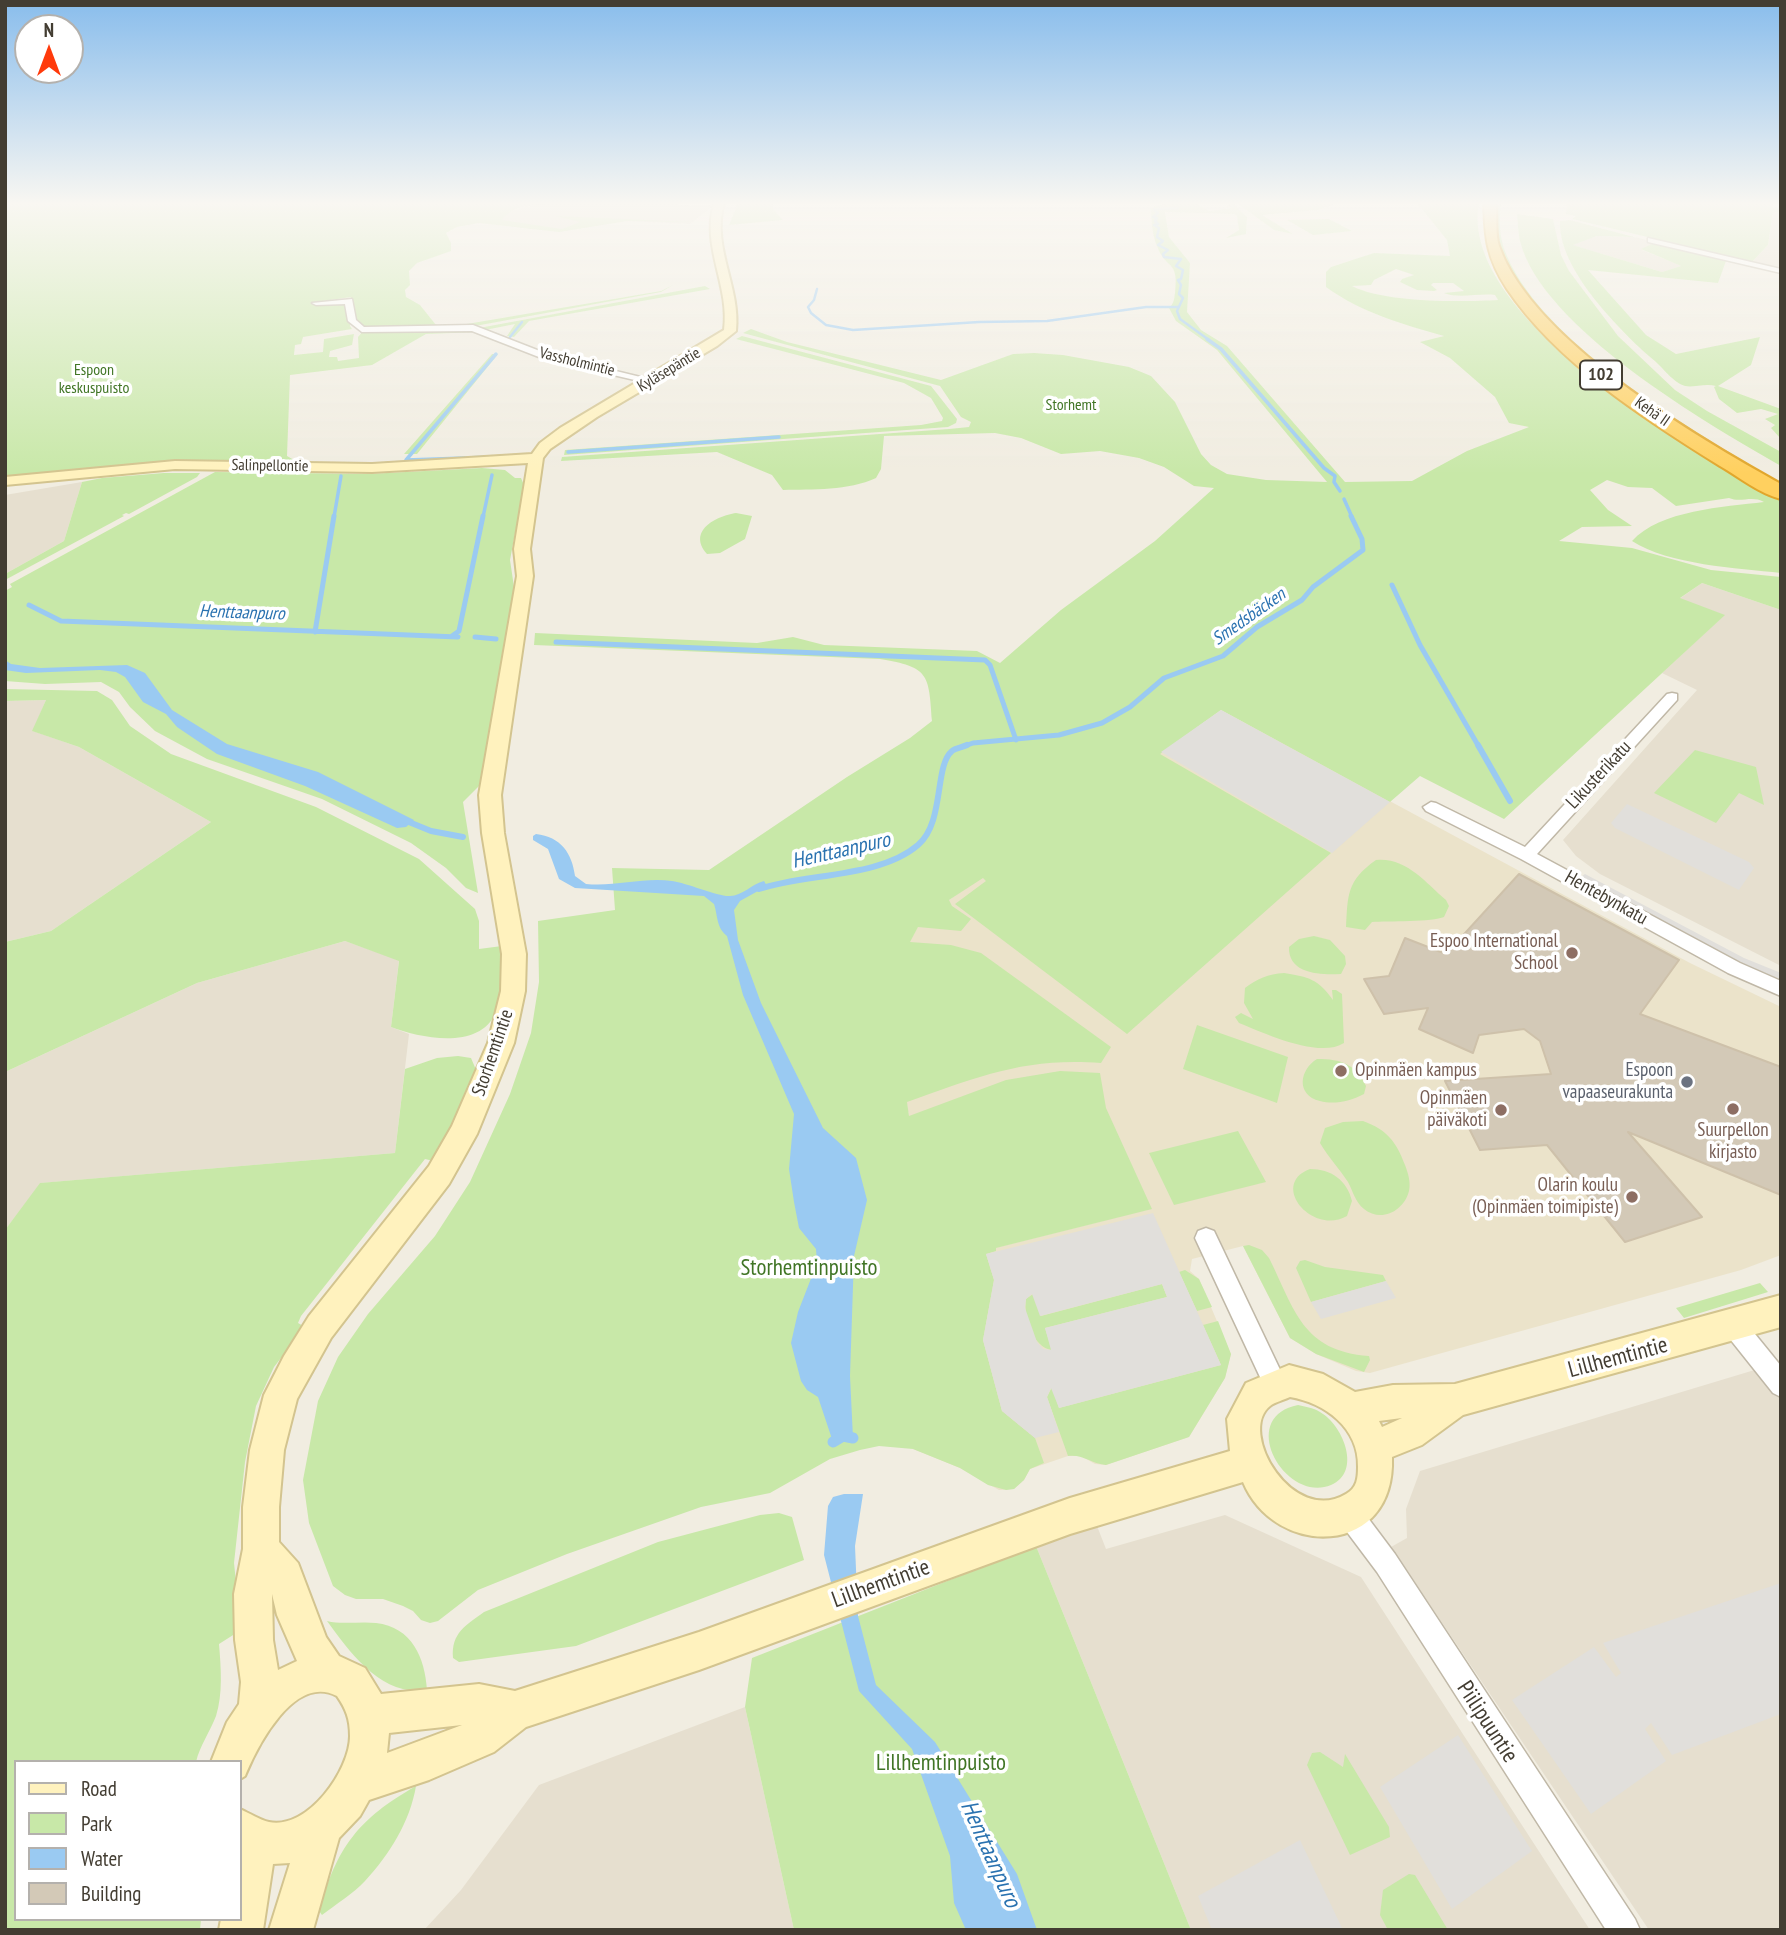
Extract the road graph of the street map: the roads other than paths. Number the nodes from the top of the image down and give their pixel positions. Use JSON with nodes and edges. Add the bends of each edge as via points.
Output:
{"nodes":[{"id":1,"x":727,"y":293,"type":"edge"},
{"id":2,"x":1516,"y":293,"type":"edge"},
{"id":3,"x":1542,"y":293,"type":"edge"},
{"id":4,"x":316,"y":303,"type":"dead end"},
{"id":5,"x":652,"y":381,"type":"junction"},
{"id":6,"x":536,"y":458,"type":"junction"},
{"id":7,"x":1781,"y":476,"type":"edge"},
{"id":8,"x":5,"y":481,"type":"edge"},
{"id":9,"x":1781,"y":493,"type":"edge"},
{"id":10,"x":1672,"y":697,"type":"dead end"},
{"id":11,"x":1431,"y":807,"type":"dead end"},
{"id":12,"x":1527,"y":855,"type":"junction"},
{"id":13,"x":1781,"y":989,"type":"edge"},
{"id":14,"x":1206,"y":1238,"type":"dead end"},
{"id":15,"x":1781,"y":1311,"type":"edge"},
{"id":16,"x":1734,"y":1325,"type":"junction"},
{"id":17,"x":1275,"y":1384,"type":"junction"},
{"id":18,"x":1781,"y":1385,"type":"edge"},
{"id":19,"x":1455,"y":1401,"type":"junction"},
{"id":20,"x":1351,"y":1409,"type":"junction"},
{"id":21,"x":1373,"y":1447,"type":"junction"},
{"id":22,"x":1249,"y":1463,"type":"junction"},
{"id":23,"x":1350,"y":1514,"type":"junction"},
{"id":24,"x":261,"y":1549,"type":"junction"},
{"id":25,"x":328,"y":1673,"type":"junction"},
{"id":26,"x":258,"y":1711,"type":"junction"},
{"id":27,"x":515,"y":1711,"type":"junction"},
{"id":28,"x":370,"y":1715,"type":"junction"},
{"id":29,"x":232,"y":1760,"type":"edge"},
{"id":30,"x":357,"y":1783,"type":"junction"},
{"id":31,"x":321,"y":1828,"type":"junction"},
{"id":32,"x":246,"y":1836,"type":"edge"},
{"id":33,"x":241,"y":1930,"type":"edge"},
{"id":34,"x":291,"y":1930,"type":"edge"},
{"id":35,"x":1624,"y":1930,"type":"edge"}],
"edges":[{"from":1,"to":5,"type":"main road","name":"Kyläsepäntie","via":[[731,329]]},
{"from":2,"to":9,"type":"highway","name":"Kehä II","number":"102","via":[[1557,338],[1634,400]]},
{"from":3,"to":7,"type":"highway","name":"Kehä II","number":"102","via":[[1578,335],[1626,375],[1699,427]]},
{"from":4,"to":5,"type":"street","name":"Vassholmintie","via":[[348,301],[352,321],[362,329],[473,328],[547,357]]},
{"from":5,"to":6,"type":"main road","name":"Kyläsepäntie","via":[[556,436]]},
{"from":6,"to":8,"type":"main road","name":"Salinpellontie","via":[[372,468],[175,465]]},
{"from":6,"to":24,"type":"main road","name":"Storhemtintie","via":[[522,549],[523,589],[491,795],[514,954],[513,991],[501,1043],[463,1133],[439,1175],[320,1328],[286,1386],[267,1450]]},
{"from":10,"to":12,"type":"street","name":"Likusterikatu"},
{"from":11,"to":12,"type":"street","name":"Hentebynkatu"},
{"from":12,"to":13,"type":"street","name":"Hentebynkatu"},
{"from":14,"to":17,"type":"street"},
{"from":15,"to":16,"type":"main road","name":"Lillhemtintie"},
{"from":16,"to":18,"type":"street"},
{"from":16,"to":19,"type":"main road","name":"Lillhemtintie"},
{"from":17,"to":20,"type":"main road","via":[[1305,1382],[1322,1387]]},
{"from":17,"to":22,"type":"main road","via":[[1249,1405],[1243,1442]]},
{"from":19,"to":20,"type":"main road","name":"Lillhemtintie","via":[[1393,1402]]},
{"from":19,"to":21,"type":"main road","name":"Lillhemtintie","via":[[1410,1433]]},
{"from":20,"to":21,"type":"main road"},
{"from":21,"to":23,"type":"main road","via":[[1373,1487],[1364,1503]]},
{"from":22,"to":23,"type":"main road","via":[[1262,1486],[1282,1505],[1305,1517],[1329,1520]]},
{"from":22,"to":27,"type":"main road","name":"Lillhemtintie","via":[[1070,1516],[699,1651]]},
{"from":23,"to":35,"type":"street","name":"Piilipuuntie"},
{"from":24,"to":25,"type":"main road","via":[[285,1576],[296,1615]]},
{"from":24,"to":26,"type":"main road","name":"Storhemtintie","via":[[253,1594]]},
{"from":25,"to":26,"type":"main road","via":[[292,1682]]},
{"from":25,"to":28,"type":"main road","via":[[347,1679],[362,1693]]},
{"from":26,"to":29,"type":"main road"},
{"from":27,"to":28,"type":"main road","name":"Lillhemtintie","via":[[479,1704]]},
{"from":27,"to":30,"type":"main road","name":"Lillhemtintie","via":[[481,1738]]},
{"from":28,"to":30,"type":"main road","via":[[369,1748]]},
{"from":30,"to":31,"type":"main road"},
{"from":31,"to":32,"type":"main road","via":[[297,1841],[274,1846]]},
{"from":31,"to":34,"type":"main road"},
{"from":32,"to":33,"type":"main road","via":[[250,1884]]}]}
